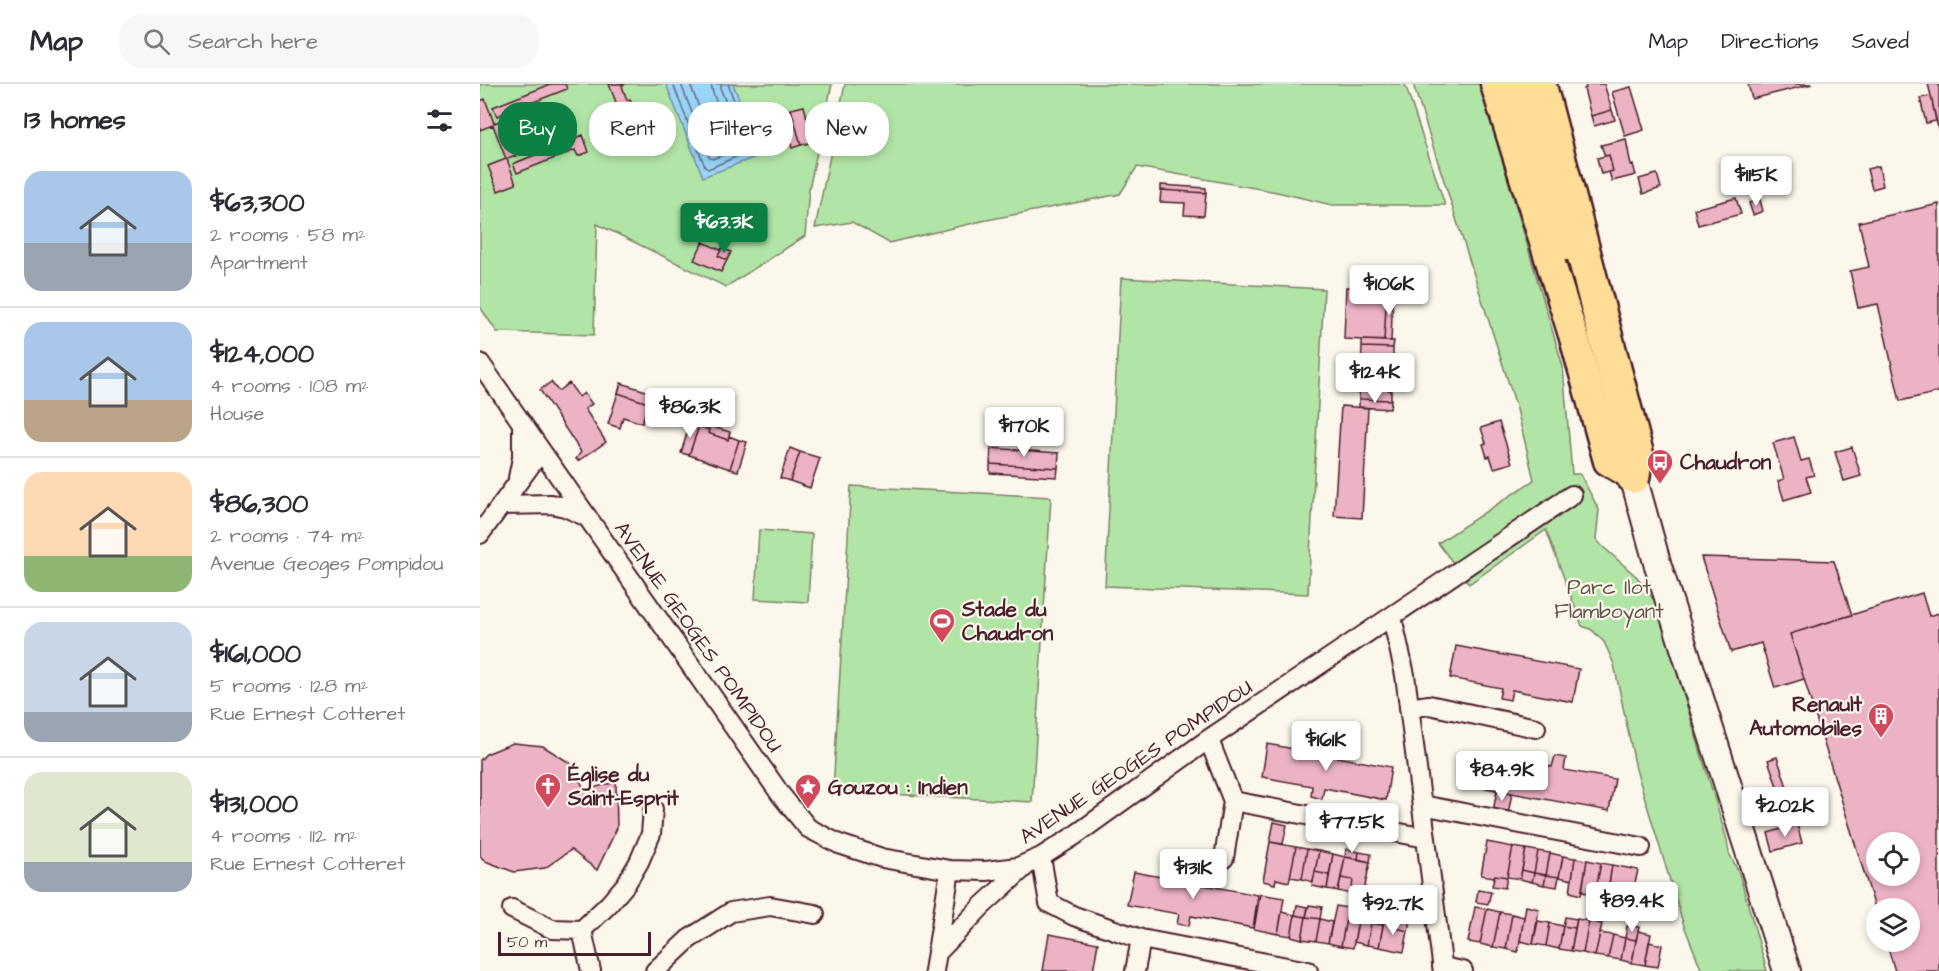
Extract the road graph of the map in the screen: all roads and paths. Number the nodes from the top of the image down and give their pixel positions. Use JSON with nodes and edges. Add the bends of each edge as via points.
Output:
{"nodes":[{"id":1,"x":1495,"y":84,"type":"edge"},
{"id":2,"x":1516,"y":84,"type":"edge"},
{"id":3,"x":1539,"y":84,"type":"edge"},
{"id":4,"x":480,"y":363,"type":"edge"},
{"id":5,"x":522,"y":423,"type":"junction"},
{"id":6,"x":541,"y":451,"type":"junction"},
{"id":7,"x":1633,"y":476,"type":"junction"},
{"id":8,"x":517,"y":484,"type":"junction"},
{"id":9,"x":1572,"y":495,"type":"dead end"},
{"id":10,"x":502,"y":505,"type":"junction"},
{"id":11,"x":587,"y":517,"type":"junction"},
{"id":12,"x":480,"y":534,"type":"edge"},
{"id":13,"x":1392,"y":617,"type":"junction"},
{"id":14,"x":1409,"y":708,"type":"junction"},
{"id":15,"x":1536,"y":728,"type":"dead end"},
{"id":16,"x":1206,"y":741,"type":"junction"},
{"id":17,"x":1233,"y":801,"type":"junction"},
{"id":18,"x":1422,"y":805,"type":"junction"},
{"id":19,"x":653,"y":809,"type":"dead end"},
{"id":20,"x":1426,"y":838,"type":"junction"},
{"id":21,"x":1641,"y":847,"type":"dead end"},
{"id":22,"x":1224,"y":858,"type":"dead end"},
{"id":23,"x":1036,"y":859,"type":"junction"},
{"id":24,"x":950,"y":870,"type":"junction"},
{"id":25,"x":512,"y":909,"type":"dead end"},
{"id":26,"x":815,"y":914,"type":"dead end"},
{"id":27,"x":582,"y":930,"type":"junction"},
{"id":28,"x":1141,"y":939,"type":"junction"},
{"id":29,"x":935,"y":962,"type":"edge"},
{"id":30,"x":1442,"y":969,"type":"edge"},
{"id":31,"x":591,"y":971,"type":"edge"},
{"id":32,"x":654,"y":971,"type":"edge"},
{"id":33,"x":1135,"y":971,"type":"edge"},
{"id":34,"x":1308,"y":971,"type":"edge"},
{"id":35,"x":1463,"y":971,"type":"edge"},
{"id":36,"x":1787,"y":971,"type":"edge"}],
"edges":[{"from":1,"to":7,"type":"main road","via":[[1608,461]]},
{"from":2,"to":7,"type":"main road"},
{"from":3,"to":7,"type":"highway","via":[[1636,452]]},
{"from":4,"to":5,"type":"street","name":"AVENUE GEOGES POMPIDOU"},
{"from":5,"to":6,"type":"street","name":"AVENUE GEOGES POMPIDOU"},
{"from":5,"to":8,"type":"street"},
{"from":6,"to":8,"type":"street"},
{"from":6,"to":11,"type":"street","name":"AVENUE GEOGES POMPIDOU"},
{"from":7,"to":36,"type":"main road"},
{"from":8,"to":10,"type":"street"},
{"from":9,"to":13,"type":"street","name":"AVENUE GEOGES POMPIDOU"},
{"from":10,"to":11,"type":"street","via":[[551,504]]},
{"from":10,"to":12,"type":"street"},
{"from":11,"to":24,"type":"street","name":"AVENUE GEOGES POMPIDOU","via":[[808,828],[839,844],[882,858]]},
{"from":13,"to":14,"type":"street"},
{"from":13,"to":16,"type":"street","name":"AVENUE GEOGES POMPIDOU"},
{"from":14,"to":15,"type":"street","via":[[1429,705]]},
{"from":14,"to":18,"type":"street"},
{"from":16,"to":17,"type":"street"},
{"from":16,"to":23,"type":"street","name":"AVENUE GEOGES POMPIDOU"},
{"from":17,"to":20,"type":"street"},
{"from":17,"to":22,"type":"street"},
{"from":18,"to":20,"type":"street"},
{"from":18,"to":21,"type":"street"},
{"from":19,"to":27,"type":"street","via":[[651,834],[635,869],[609,904]]},
{"from":20,"to":30,"type":"street"},
{"from":23,"to":24,"type":"street","name":"AVENUE GEOGES POMPIDOU","via":[[1018,867]]},
{"from":23,"to":28,"type":"street","via":[[1050,903],[1074,916]]},
{"from":23,"to":29,"type":"street","via":[[982,906]]},
{"from":24,"to":29,"type":"street"},
{"from":25,"to":27,"type":"street","via":[[552,929]]},
{"from":26,"to":32,"type":"street","via":[[770,906],[731,912],[689,939]]},
{"from":27,"to":31,"type":"street"},
{"from":28,"to":33,"type":"street"},
{"from":28,"to":34,"type":"street"},
{"from":30,"to":35,"type":"street"}]}
